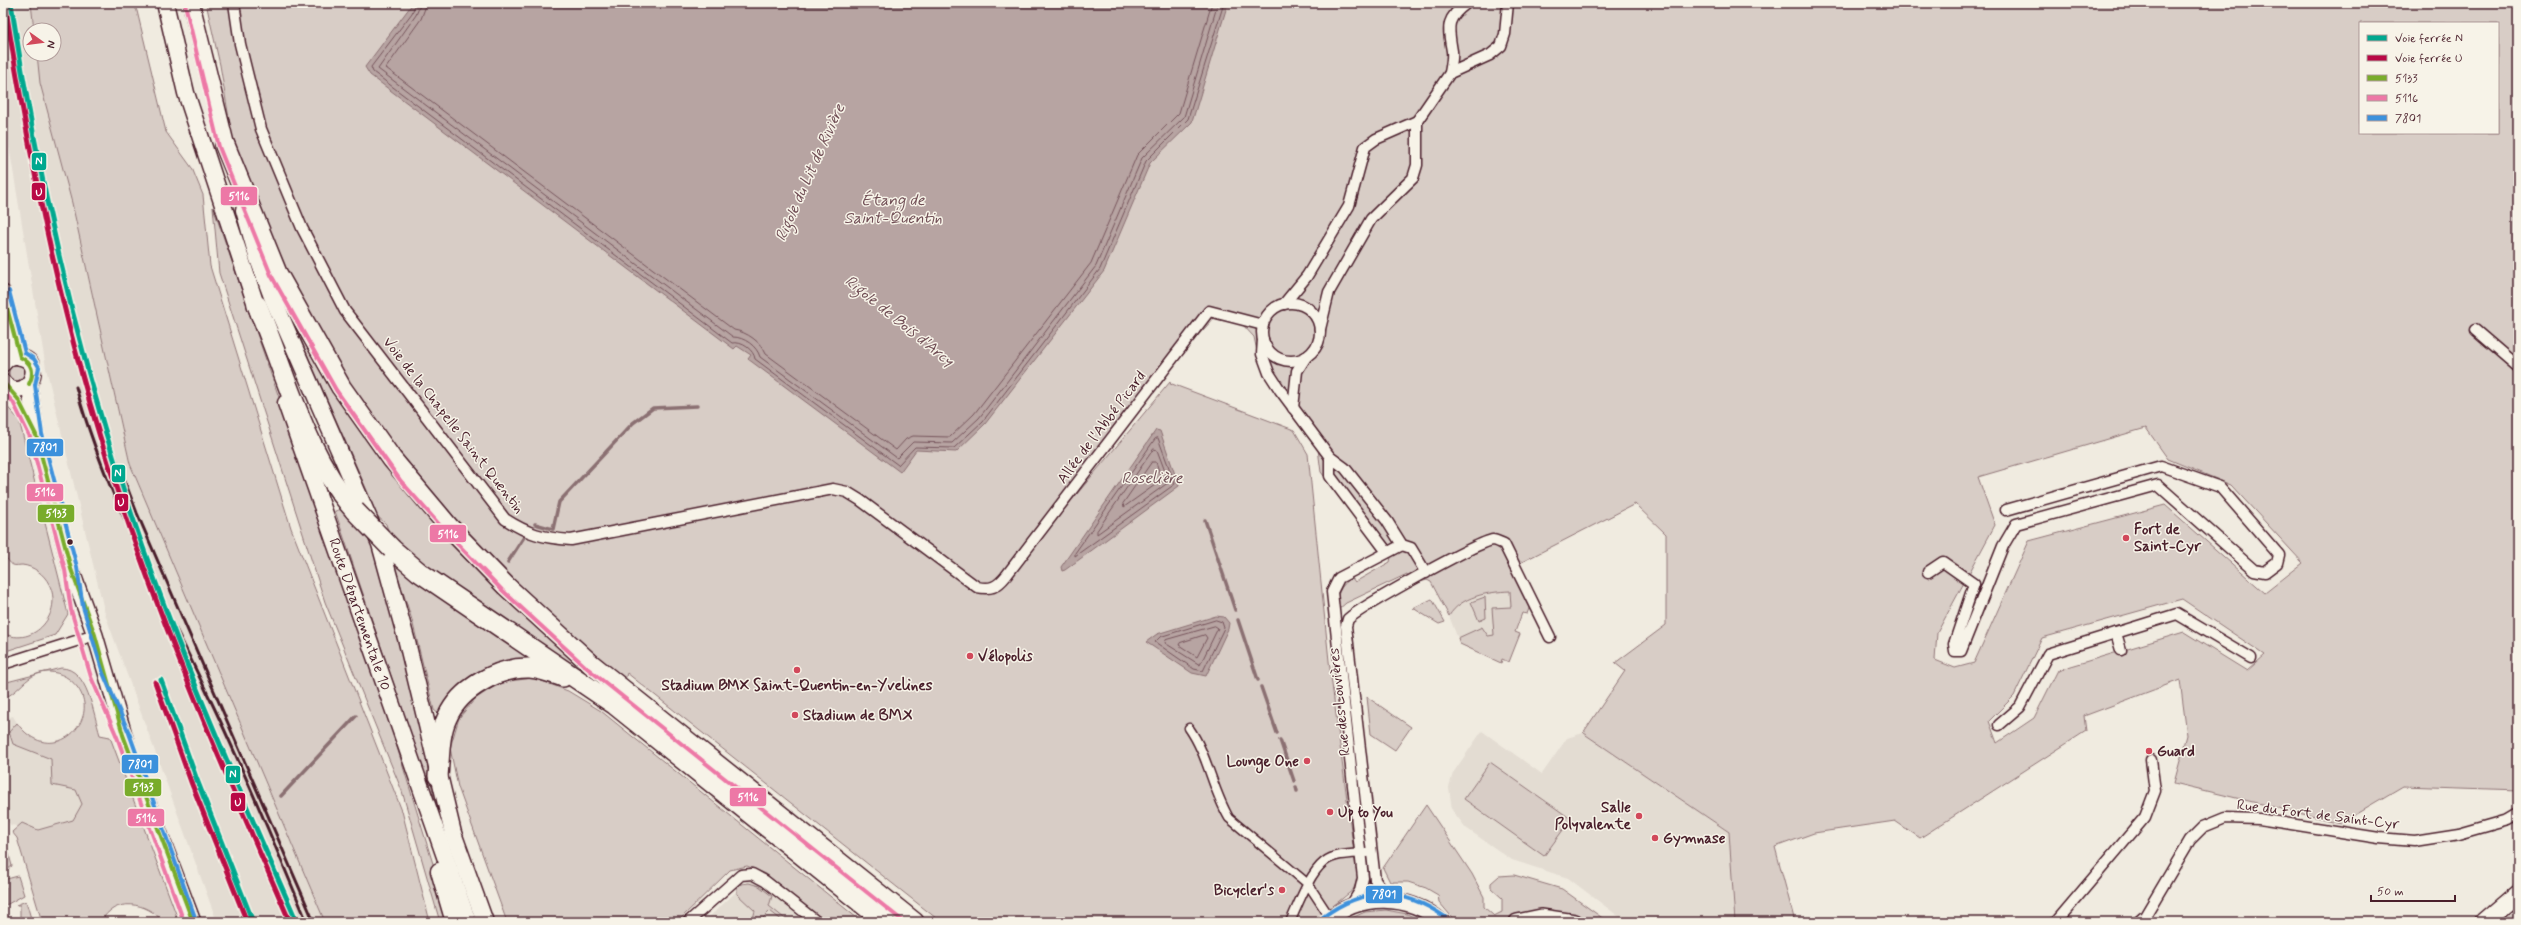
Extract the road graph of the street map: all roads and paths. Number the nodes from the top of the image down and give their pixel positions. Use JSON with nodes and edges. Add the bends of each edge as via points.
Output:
{"nodes":[{"id":1,"x":165,"y":3,"type":"edge"},
{"id":2,"x":192,"y":3,"type":"edge"},
{"id":3,"x":234,"y":3,"type":"edge"},
{"id":4,"x":1467,"y":3,"type":"edge"},
{"id":5,"x":1508,"y":3,"type":"edge"},
{"id":6,"x":1450,"y":73,"type":"junction"},
{"id":7,"x":1417,"y":121,"type":"junction"},
{"id":8,"x":225,"y":145,"type":"junction"},
{"id":9,"x":3,"y":293,"type":"edge"},
{"id":10,"x":1284,"y":304,"type":"junction"},
{"id":11,"x":257,"y":305,"type":"junction"},
{"id":12,"x":1263,"y":325,"type":"junction"},
{"id":13,"x":1320,"y":330,"type":"junction"},
{"id":14,"x":2475,"y":330,"type":"dead end"},
{"id":15,"x":1263,"y":339,"type":"junction"},
{"id":16,"x":3,"y":342,"type":"edge"},
{"id":17,"x":1306,"y":357,"type":"junction"},
{"id":18,"x":10,"y":360,"type":"edge"},
{"id":19,"x":2518,"y":367,"type":"edge"},
{"id":20,"x":29,"y":384,"type":"junction"},
{"id":21,"x":6,"y":386,"type":"edge"},
{"id":22,"x":1293,"y":408,"type":"junction"},
{"id":23,"x":36,"y":435,"type":"junction"},
{"id":24,"x":1330,"y":457,"type":"junction"},
{"id":25,"x":1362,"y":490,"type":"junction"},
{"id":26,"x":1347,"y":501,"type":"junction"},
{"id":27,"x":2006,"y":510,"type":"dead end"},
{"id":28,"x":1402,"y":545,"type":"junction"},
{"id":29,"x":1388,"y":552,"type":"junction"},
{"id":30,"x":1928,"y":572,"type":"dead end"},
{"id":31,"x":1426,"y":573,"type":"junction"},
{"id":32,"x":1006,"y":576,"type":"joint"},
{"id":33,"x":2116,"y":633,"type":"junction"},
{"id":34,"x":91,"y":637,"type":"junction"},
{"id":35,"x":1550,"y":637,"type":"dead end"},
{"id":36,"x":2121,"y":650,"type":"dead end"},
{"id":37,"x":2251,"y":658,"type":"dead end"},
{"id":38,"x":3,"y":664,"type":"edge"},
{"id":39,"x":591,"y":688,"type":"junction"},
{"id":40,"x":1999,"y":725,"type":"dead end"},
{"id":41,"x":1189,"y":728,"type":"dead end"},
{"id":42,"x":2151,"y":760,"type":"dead end"},
{"id":43,"x":438,"y":776,"type":"junction"},
{"id":44,"x":2518,"y":814,"type":"edge"},
{"id":45,"x":453,"y":833,"type":"junction"},
{"id":46,"x":440,"y":844,"type":"junction"},
{"id":47,"x":1372,"y":852,"type":"junction"},
{"id":48,"x":1360,"y":853,"type":"junction"},
{"id":49,"x":1308,"y":884,"type":"junction"},
{"id":50,"x":2518,"y":893,"type":"edge"},
{"id":51,"x":1395,"y":901,"type":"junction"},
{"id":52,"x":1350,"y":907,"type":"junction"},
{"id":53,"x":190,"y":918,"type":"edge"},
{"id":54,"x":1329,"y":920,"type":"edge"},
{"id":55,"x":454,"y":922,"type":"edge"},
{"id":56,"x":468,"y":922,"type":"edge"},
{"id":57,"x":485,"y":922,"type":"edge"},
{"id":58,"x":496,"y":922,"type":"edge"},
{"id":59,"x":688,"y":922,"type":"edge"},
{"id":60,"x":817,"y":922,"type":"edge"},
{"id":61,"x":885,"y":922,"type":"edge"},
{"id":62,"x":914,"y":922,"type":"edge"},
{"id":63,"x":1290,"y":922,"type":"edge"},
{"id":64,"x":1442,"y":922,"type":"edge"},
{"id":65,"x":1517,"y":922,"type":"edge"},
{"id":66,"x":1575,"y":922,"type":"edge"},
{"id":67,"x":2056,"y":922,"type":"edge"},
{"id":68,"x":2138,"y":922,"type":"edge"},
{"id":69,"x":2484,"y":922,"type":"edge"}],
"edges":[{"from":1,"to":11,"type":"main road","name":"Route Départementale 10","via":[[186,93]]},
{"from":2,"to":8,"type":"main road"},
{"from":3,"to":32,"type":"street","name":"Voie de la Chapelle Saint Quentin","via":[[240,44],[261,129],[302,228],[342,304],[505,519],[526,532],[547,538],[571,540],[833,489],[847,492],[860,500],[977,587],[988,590],[998,586]]},
{"from":4,"to":6,"type":"street","via":[[1455,11],[1448,23],[1452,53]]},
{"from":5,"to":6,"type":"street","via":[[1505,34],[1501,46],[1490,55]]},
{"from":6,"to":7,"type":"street"},
{"from":7,"to":10,"type":"street","via":[[1376,139],[1365,147],[1349,206],[1307,276]]},
{"from":7,"to":13,"type":"street","via":[[1417,165],[1413,178],[1371,219],[1329,292]]},
{"from":8,"to":43,"type":"main road","via":[[257,256],[271,294],[380,544],[407,642]]},
{"from":8,"to":62,"type":"highway","via":[[277,273],[341,387],[366,425],[418,492],[481,561],[539,618],[597,669]]},
{"from":9,"to":18,"type":"main road"},
{"from":10,"to":12,"type":"street","via":[[1271,312]]},
{"from":10,"to":13,"type":"street","via":[[1294,304],[1307,309],[1317,320]]},
{"from":11,"to":39,"type":"highway","bridge":true,"via":[[302,424],[320,462],[355,511],[392,549],[435,584]]},
{"from":11,"to":46,"type":"main road","name":"Route Départementale 10","via":[[293,426]]},
{"from":12,"to":15,"type":"street"},
{"from":12,"to":32,"type":"street","name":"Allée de l'Abbé Picard","via":[[1209,311]]},
{"from":13,"to":17,"type":"street","via":[[1317,345]]},
{"from":14,"to":19,"type":"street"},
{"from":15,"to":17,"type":"street","via":[[1272,354],[1280,359],[1289,361]]},
{"from":15,"to":22,"type":"street","via":[[1262,354],[1269,373]]},
{"from":16,"to":18,"type":"main road"},
{"from":17,"to":22,"type":"street","via":[[1297,371]]},
{"from":18,"to":20,"type":"main road","via":[[26,359],[33,368]]},
{"from":20,"to":21,"type":"main road","via":[[21,389]]},
{"from":20,"to":23,"type":"main road"},
{"from":21,"to":23,"type":"main road"},
{"from":22,"to":24,"type":"street"},
{"from":23,"to":34,"type":"main road","via":[[71,568],[77,608]]},
{"from":24,"to":25,"type":"street","via":[[1345,468]]},
{"from":24,"to":26,"type":"street","via":[[1330,476]]},
{"from":25,"to":26,"type":"street","via":[[1357,487],[1350,488],[1346,495]]},
{"from":25,"to":28,"type":"street"},
{"from":26,"to":29,"type":"street"},
{"from":27,"to":30,"type":"street","via":[[2161,466],[2220,488],[2279,555],[2277,563],[2265,572],[2254,570],[2158,485],[2080,510],[2016,524],[2003,546],[1961,651],[1955,651],[1954,644],[1974,584],[1943,562]]},
{"from":28,"to":29,"type":"street","name":"Rue des Louvières"},
{"from":28,"to":31,"type":"street","via":[[1411,548]]},
{"from":29,"to":48,"type":"street","name":"Rue des Louvières","via":[[1339,578],[1332,592]]},
{"from":31,"to":35,"type":"street","name":"Rue des Louvières","via":[[1482,543],[1494,540],[1504,544]]},
{"from":31,"to":47,"type":"street","name":"Rue des Louvières","via":[[1353,614],[1346,626]]},
{"from":33,"to":36,"type":"street"},
{"from":33,"to":37,"type":"street","via":[[2177,614]]},
{"from":33,"to":40,"type":"street","via":[[2048,654],[2020,707]]},
{"from":34,"to":38,"type":"street"},
{"from":34,"to":53,"type":"main road","via":[[97,675],[124,735]]},
{"from":39,"to":43,"type":"highway","via":[[548,671],[529,668],[506,671],[481,682],[460,698],[447,717],[441,743]]},
{"from":39,"to":61,"type":"highway"},
{"from":41,"to":49,"type":"street","via":[[1202,749],[1221,804],[1229,818]]},
{"from":42,"to":67,"type":"street","via":[[2155,791],[2145,817]]},
{"from":43,"to":45,"type":"main road"},
{"from":44,"to":68,"type":"street","name":"Rue du Fort de Saint-Cyr","via":[[2508,820],[2459,834],[2414,841],[2259,820],[2225,818],[2203,827],[2190,840],[2145,916]]},
{"from":45,"to":57,"type":"main road"},
{"from":45,"to":58,"type":"main road","via":[[473,864]]},
{"from":46,"to":55,"type":"main road","via":[[437,862]]},
{"from":46,"to":56,"type":"main road","name":"Route Départementale 10"},
{"from":47,"to":48,"type":"street"},
{"from":47,"to":51,"type":"street","name":"Rue des Louvières","via":[[1377,885]]},
{"from":48,"to":49,"type":"street","via":[[1338,856],[1324,862]]},
{"from":48,"to":52,"type":"street","name":"Rue des Louvières","via":[[1362,884]]},
{"from":49,"to":54,"type":"street"},
{"from":49,"to":63,"type":"street"},
{"from":50,"to":69,"type":"highway"},
{"from":51,"to":52,"type":"main road","via":[[1373,901]]},
{"from":51,"to":64,"type":"main road","via":[[1420,908]]},
{"from":52,"to":54,"type":"main road"},
{"from":59,"to":60,"type":"street","via":[[741,875],[752,874],[765,880]]},
{"from":65,"to":66,"type":"main road","via":[[1541,917],[1562,918]]}]}
